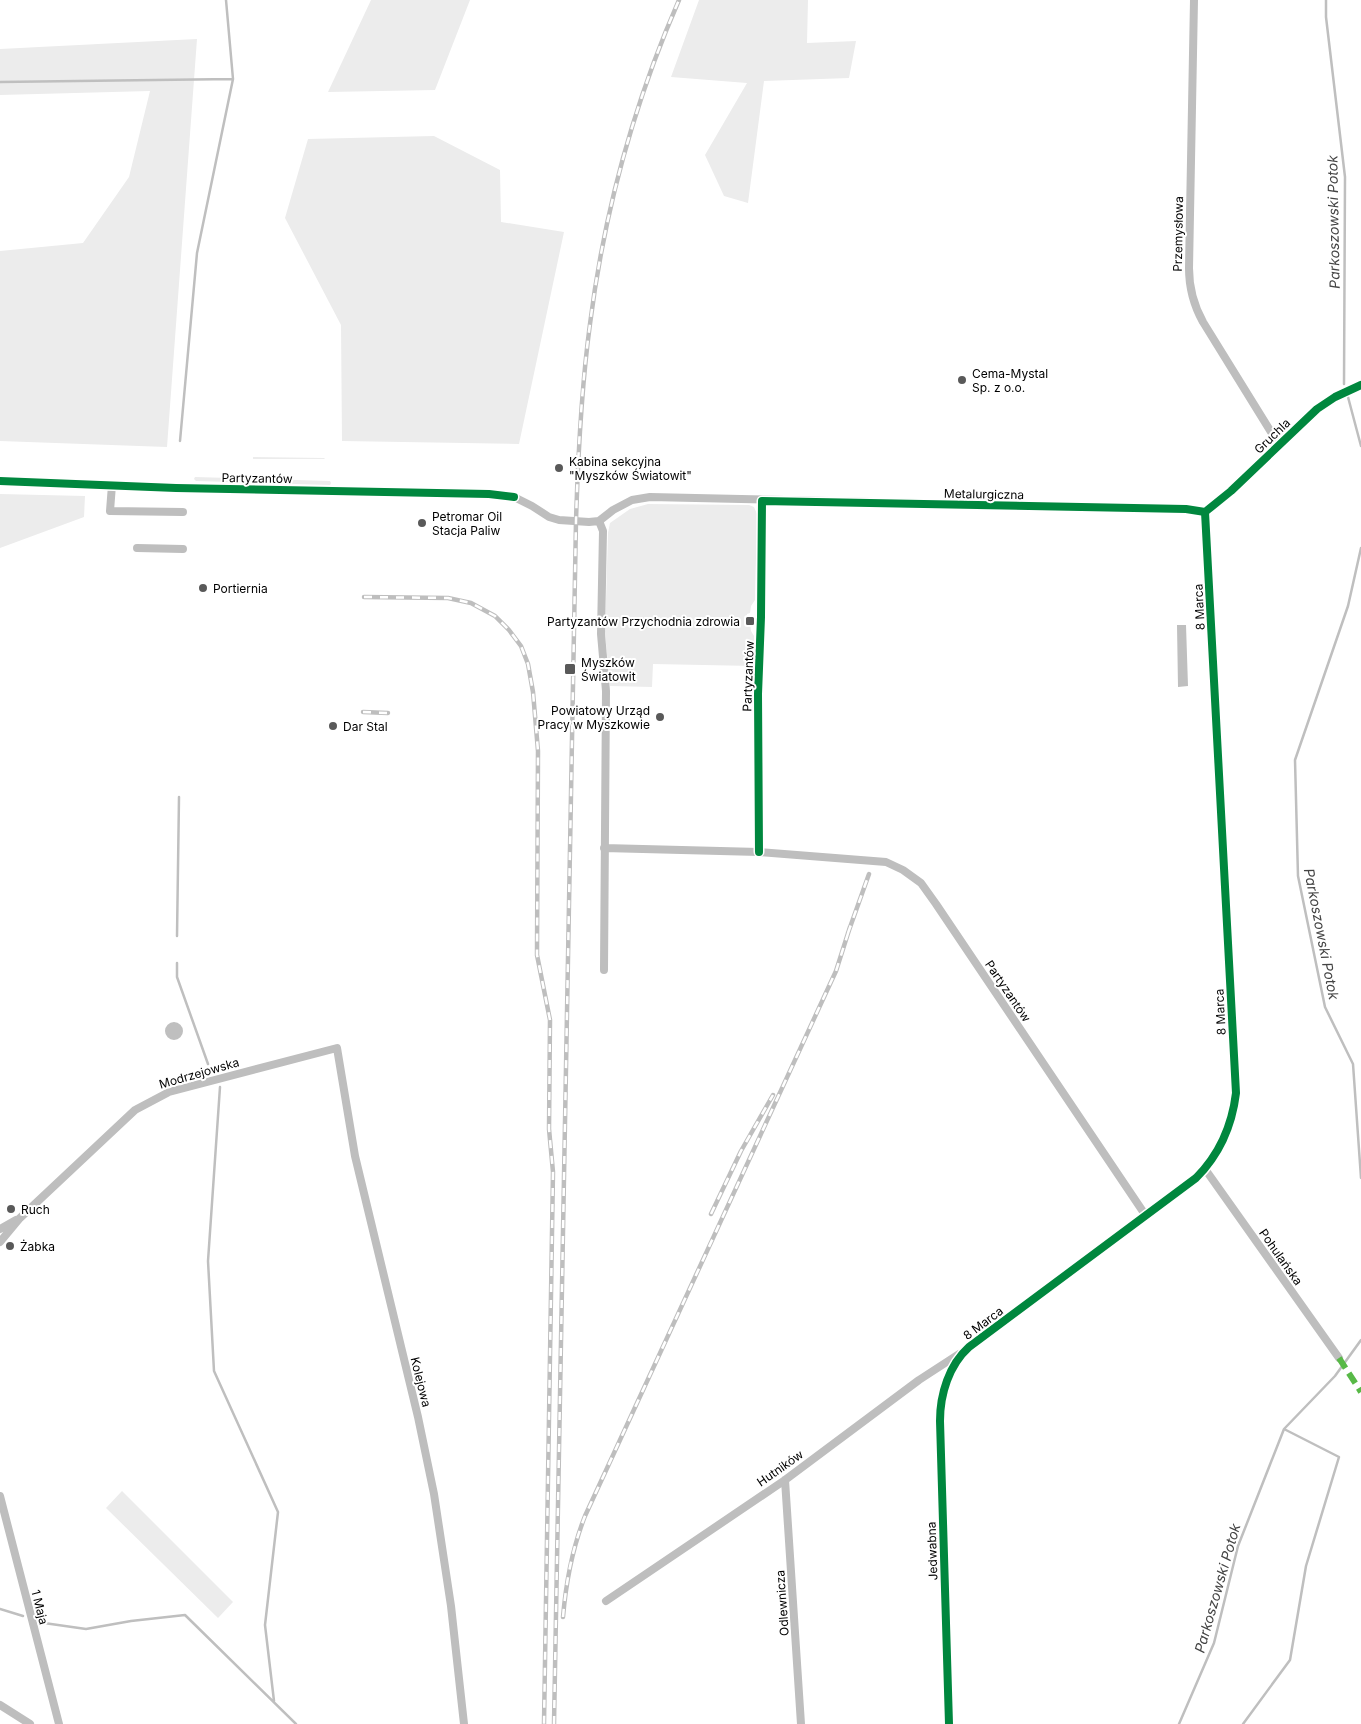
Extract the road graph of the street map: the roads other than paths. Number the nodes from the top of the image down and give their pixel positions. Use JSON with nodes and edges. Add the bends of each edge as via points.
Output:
{"nodes":[{"id":1,"x":1194,"y":0,"type":"edge"},
{"id":2,"x":1361,"y":385,"type":"edge"},
{"id":3,"x":1279,"y":445,"type":"junction"},
{"id":4,"x":0,"y":481,"type":"edge"},
{"id":5,"x":112,"y":485,"type":"junction"},
{"id":6,"x":762,"y":501,"type":"junction"},
{"id":7,"x":183,"y":512,"type":"dead end"},
{"id":8,"x":1205,"y":512,"type":"junction"},
{"id":9,"x":599,"y":521,"type":"junction"},
{"id":10,"x":137,"y":548,"type":"dead end"},
{"id":11,"x":183,"y":549,"type":"dead end"},
{"id":12,"x":604,"y":848,"type":"junction"},
{"id":13,"x":759,"y":852,"type":"junction"},
{"id":14,"x":604,"y":970,"type":"dead end"},
{"id":15,"x":337,"y":1048,"type":"joint"},
{"id":16,"x":1205,"y":1169,"type":"junction"},
{"id":17,"x":1146,"y":1216,"type":"junction"},
{"id":18,"x":20,"y":1218,"type":"junction"},
{"id":19,"x":0,"y":1228,"type":"edge"},
{"id":20,"x":0,"y":1242,"type":"edge"},
{"id":21,"x":965,"y":1351,"type":"junction"},
{"id":22,"x":1339,"y":1358,"type":"dead end"},
{"id":23,"x":948,"y":1379,"type":"joint"},
{"id":24,"x":785,"y":1480,"type":"junction"},
{"id":25,"x":0,"y":1496,"type":"edge"},
{"id":26,"x":606,"y":1601,"type":"dead end"},
{"id":27,"x":0,"y":1704,"type":"edge"},
{"id":28,"x":30,"y":1724,"type":"edge"},
{"id":29,"x":59,"y":1724,"type":"edge"},
{"id":30,"x":464,"y":1724,"type":"edge"},
{"id":31,"x":801,"y":1724,"type":"edge"},
{"id":32,"x":949,"y":1724,"type":"edge"}],
"edges":[{"from":1,"to":3,"type":"street","name":"Przemysłowa","via":[[1191,292],[1203,322]]},
{"from":2,"to":3,"type":"street","name":"Gruchla","via":[[1327,402]]},
{"from":3,"to":8,"type":"street","name":"Gruchla","via":[[1231,492]]},
{"from":4,"to":5,"type":"street","name":"Partyzantów"},
{"from":5,"to":7,"type":"street","via":[[110,511]]},
{"from":5,"to":9,"type":"street","name":"Partyzantów","via":[[489,494],[514,497],[559,520]]},
{"from":6,"to":8,"type":"street","name":"Metalurgiczna","via":[[1186,509]]},
{"from":6,"to":9,"type":"street","via":[[650,497],[632,500]]},
{"from":6,"to":13,"type":"street","name":"Partyzantów"},
{"from":8,"to":16,"type":"street","name":"8 Marca","via":[[1236,1093],[1227,1132]]},
{"from":9,"to":12,"type":"street","via":[[603,531],[601,634],[606,691]]},
{"from":10,"to":11,"type":"street"},
{"from":12,"to":13,"type":"street"},
{"from":12,"to":14,"type":"street"},
{"from":13,"to":17,"type":"street","name":"Partyzantów","via":[[886,862],[921,883]]},
{"from":15,"to":18,"type":"street","name":"Modrzejowska","via":[[152,1099],[135,1110]]},
{"from":15,"to":30,"type":"street","name":"Kolejowa","via":[[355,1156],[434,1494]]},
{"from":16,"to":17,"type":"street","name":"8 Marca"},
{"from":16,"to":22,"type":"street","name":"Pohulańska"},
{"from":17,"to":21,"type":"street","name":"8 Marca"},
{"from":18,"to":19,"type":"street","name":"Modrzejowska"},
{"from":18,"to":20,"type":"street","name":"Modrzejowska"},
{"from":21,"to":23,"type":"street","name":"8 Marca"},
{"from":21,"to":24,"type":"street","name":"Hutników","via":[[919,1380]]},
{"from":23,"to":32,"type":"street","name":"Jedwabna","via":[[940,1421]]},
{"from":24,"to":26,"type":"street","name":"Hutników"},
{"from":24,"to":31,"type":"street","name":"Odlewnicza"},
{"from":25,"to":29,"type":"street","name":"1 Maja"},
{"from":27,"to":28,"type":"street"}]}
